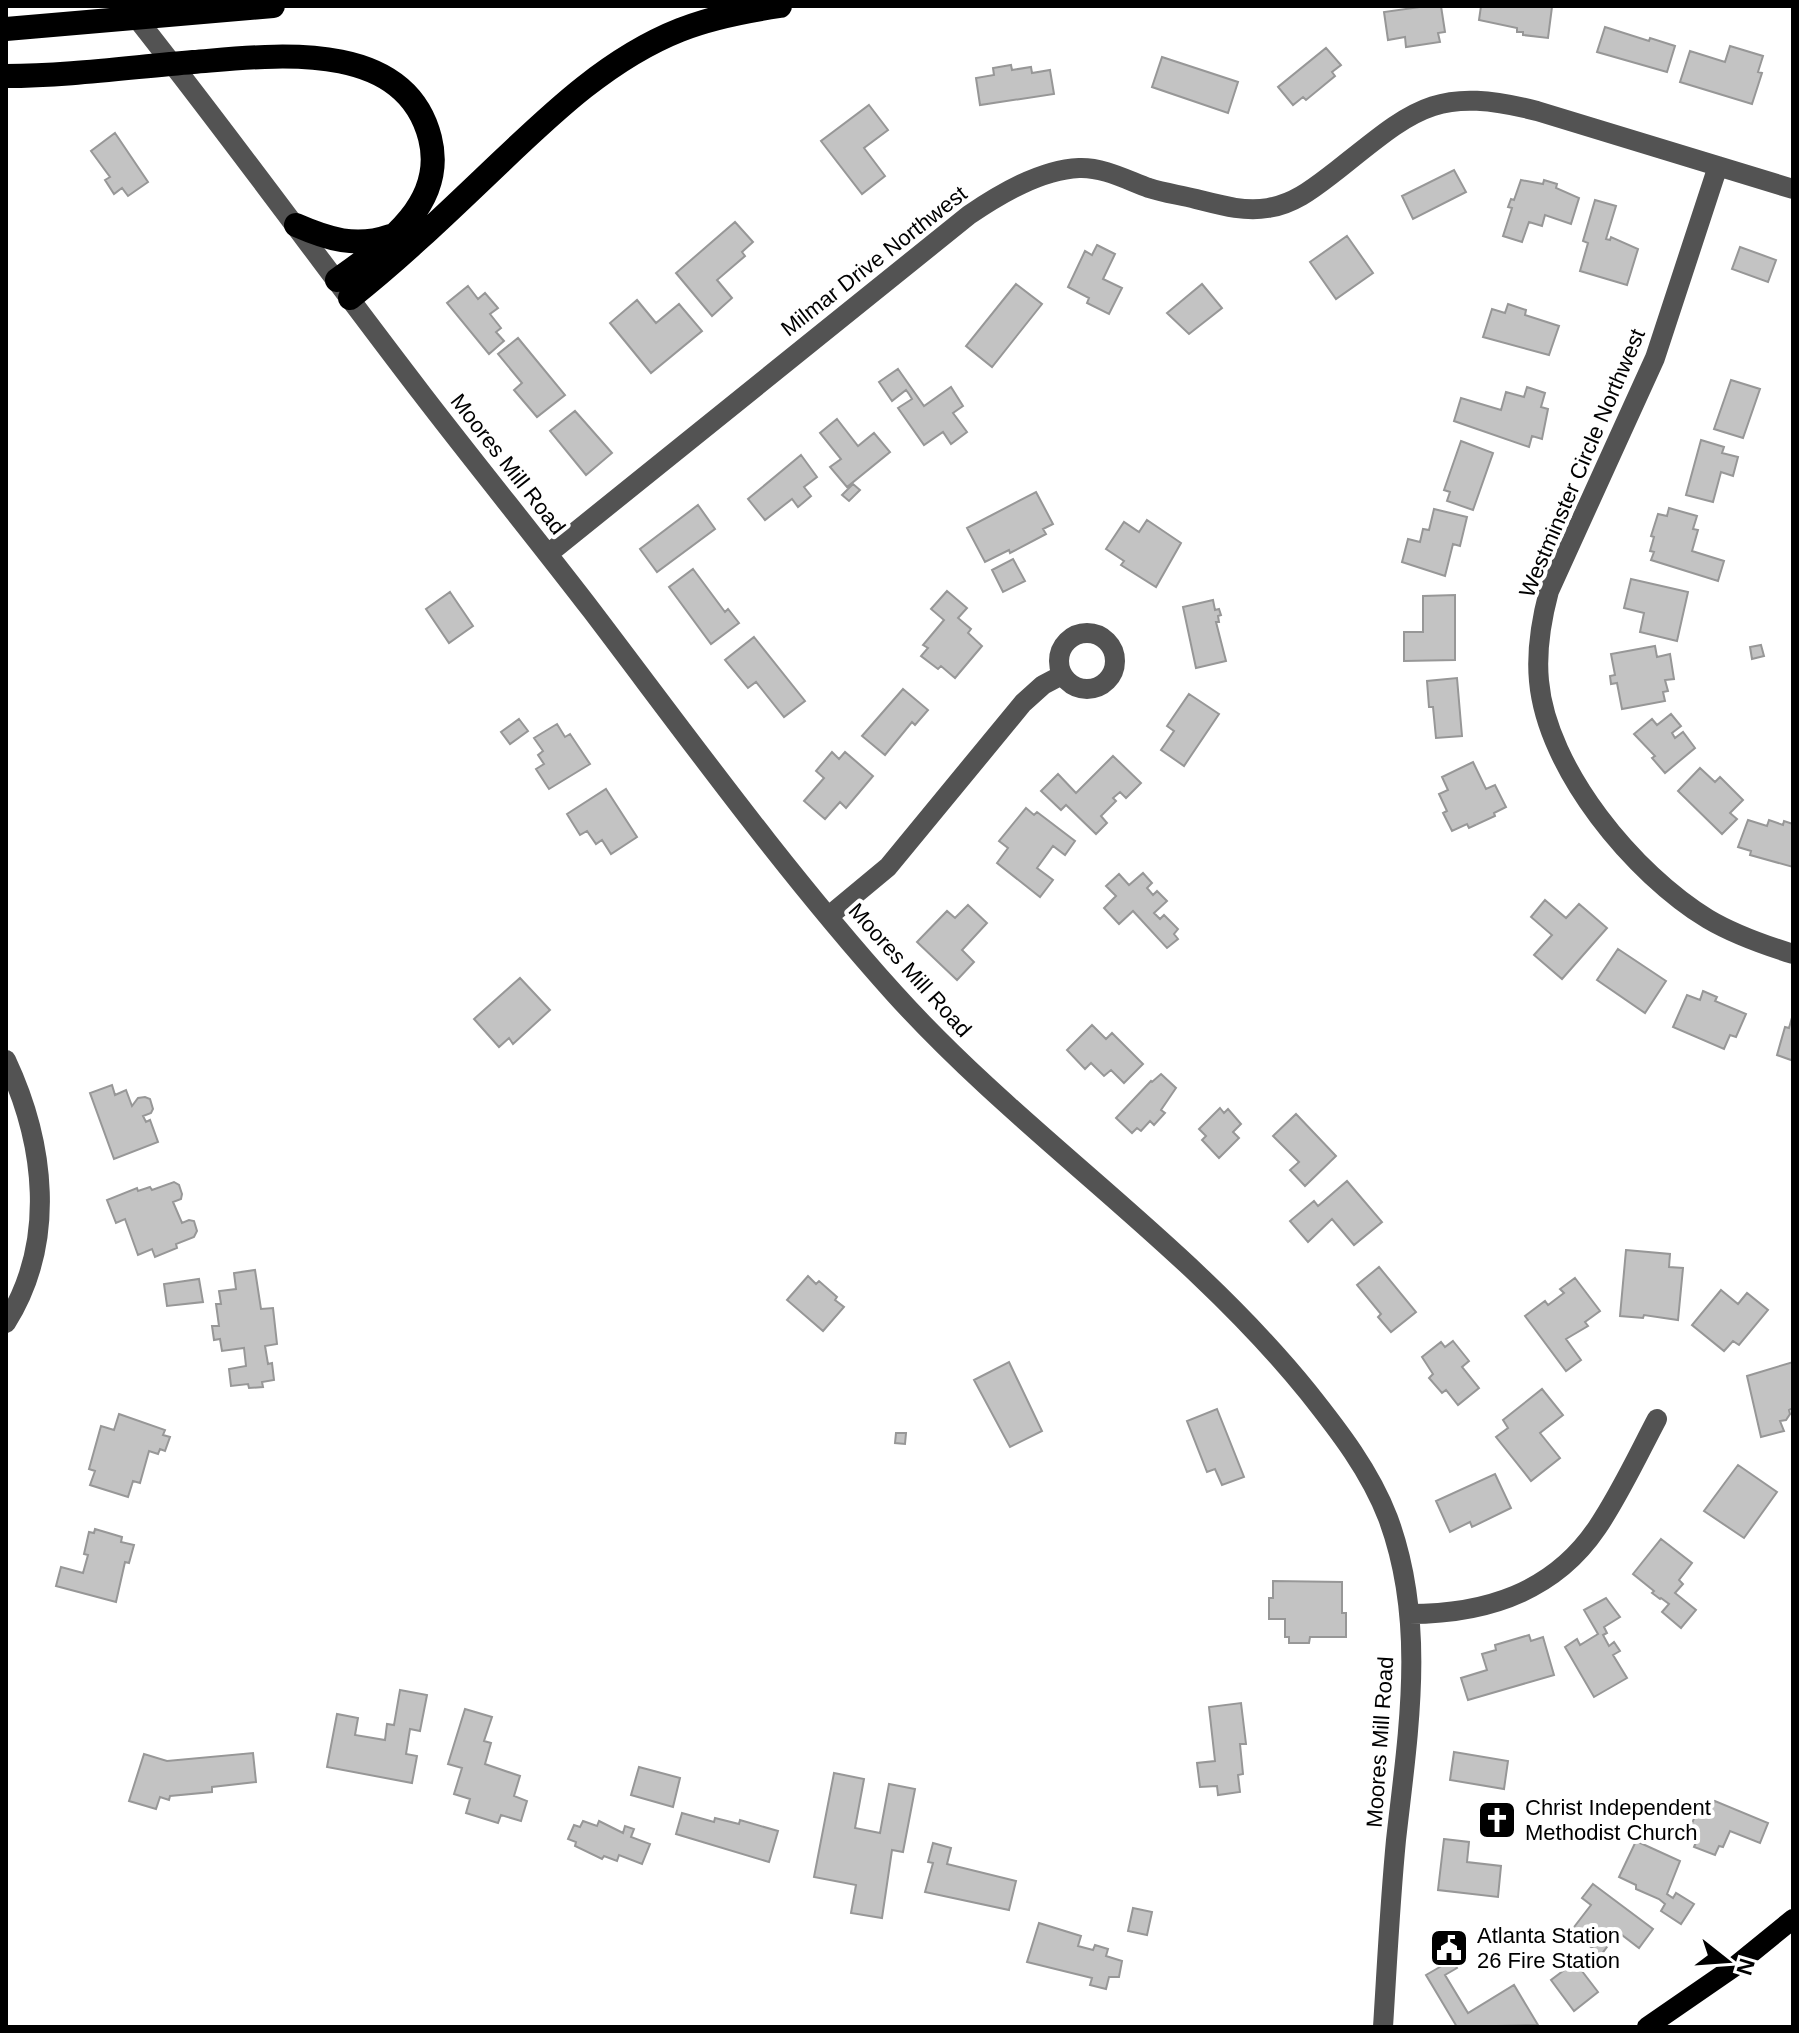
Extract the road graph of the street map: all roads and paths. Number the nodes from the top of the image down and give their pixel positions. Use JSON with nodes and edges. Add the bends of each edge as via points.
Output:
{"nodes":[{"id":1,"x":127,"y":6,"type":"edge"},
{"id":2,"x":273,"y":6,"type":"edge"},
{"id":3,"x":780,"y":6,"type":"edge"},
{"id":4,"x":6,"y":29,"type":"edge"},
{"id":5,"x":6,"y":76,"type":"edge"},
{"id":6,"x":1718,"y":166,"type":"junction"},
{"id":7,"x":1793,"y":189,"type":"edge"},
{"id":8,"x":296,"y":225,"type":"junction"},
{"id":9,"x":400,"y":232,"type":"junction"},
{"id":10,"x":343,"y":289,"type":"junction"},
{"id":11,"x":548,"y":554,"type":"junction"},
{"id":12,"x":1062,"y":675,"type":"dead end"},
{"id":13,"x":829,"y":916,"type":"junction"},
{"id":14,"x":1793,"y":954,"type":"edge"},
{"id":15,"x":6,"y":1060,"type":"edge"},
{"id":16,"x":6,"y":1323,"type":"edge"},
{"id":17,"x":1657,"y":1419,"type":"dead end"},
{"id":18,"x":1409,"y":1614,"type":"junction"},
{"id":19,"x":1793,"y":1919,"type":"edge"},
{"id":20,"x":1383,"y":2027,"type":"edge"},
{"id":21,"x":1647,"y":2027,"type":"edge"}],
"edges":[{"from":1,"to":8,"type":"street","name":"Moores Mill Road"},
{"from":2,"to":4,"type":"highway"},
{"from":3,"to":10,"type":"highway","via":[[738,12],[677,31],[598,77],[548,117],[415,244]]},
{"from":5,"to":9,"type":"highway","via":[[276,56],[354,64],[398,88],[427,126],[431,173],[415,213]]},
{"from":6,"to":7,"type":"street"},
{"from":6,"to":11,"type":"street","name":"Milmar Drive Northwest","via":[[1537,111],[1473,99],[1442,102],[1412,113],[1309,192],[1269,208],[1232,208],[1088,169],[1035,178],[969,215]]},
{"from":6,"to":14,"type":"street","name":"Westminster Circle Northwest","via":[[1655,358],[1549,591],[1541,620],[1539,681],[1557,751],[1578,788],[1627,851],[1708,919]]},
{"from":8,"to":9,"type":"highway","via":[[351,243]]},
{"from":8,"to":10,"type":"street","name":"Moores Mill Road"},
{"from":9,"to":10,"type":"highway"},
{"from":10,"to":11,"type":"street","name":"Moores Mill Road"},
{"from":11,"to":13,"type":"street","name":"Moores Mill Road"},
{"from":12,"to":13,"type":"street","via":[[1023,703],[888,867]]},
{"from":13,"to":18,"type":"street","name":"Moores Mill Road","via":[[931,1032],[1188,1266],[1294,1375],[1352,1451],[1378,1496],[1399,1553]]},
{"from":15,"to":16,"type":"street","via":[[30,1125],[41,1195],[32,1262]]},
{"from":17,"to":18,"type":"street","via":[[1597,1529],[1546,1579],[1482,1608]]},
{"from":18,"to":20,"type":"street","name":"Moores Mill Road","via":[[1411,1712]]},
{"from":19,"to":21,"type":"main road"}]}
